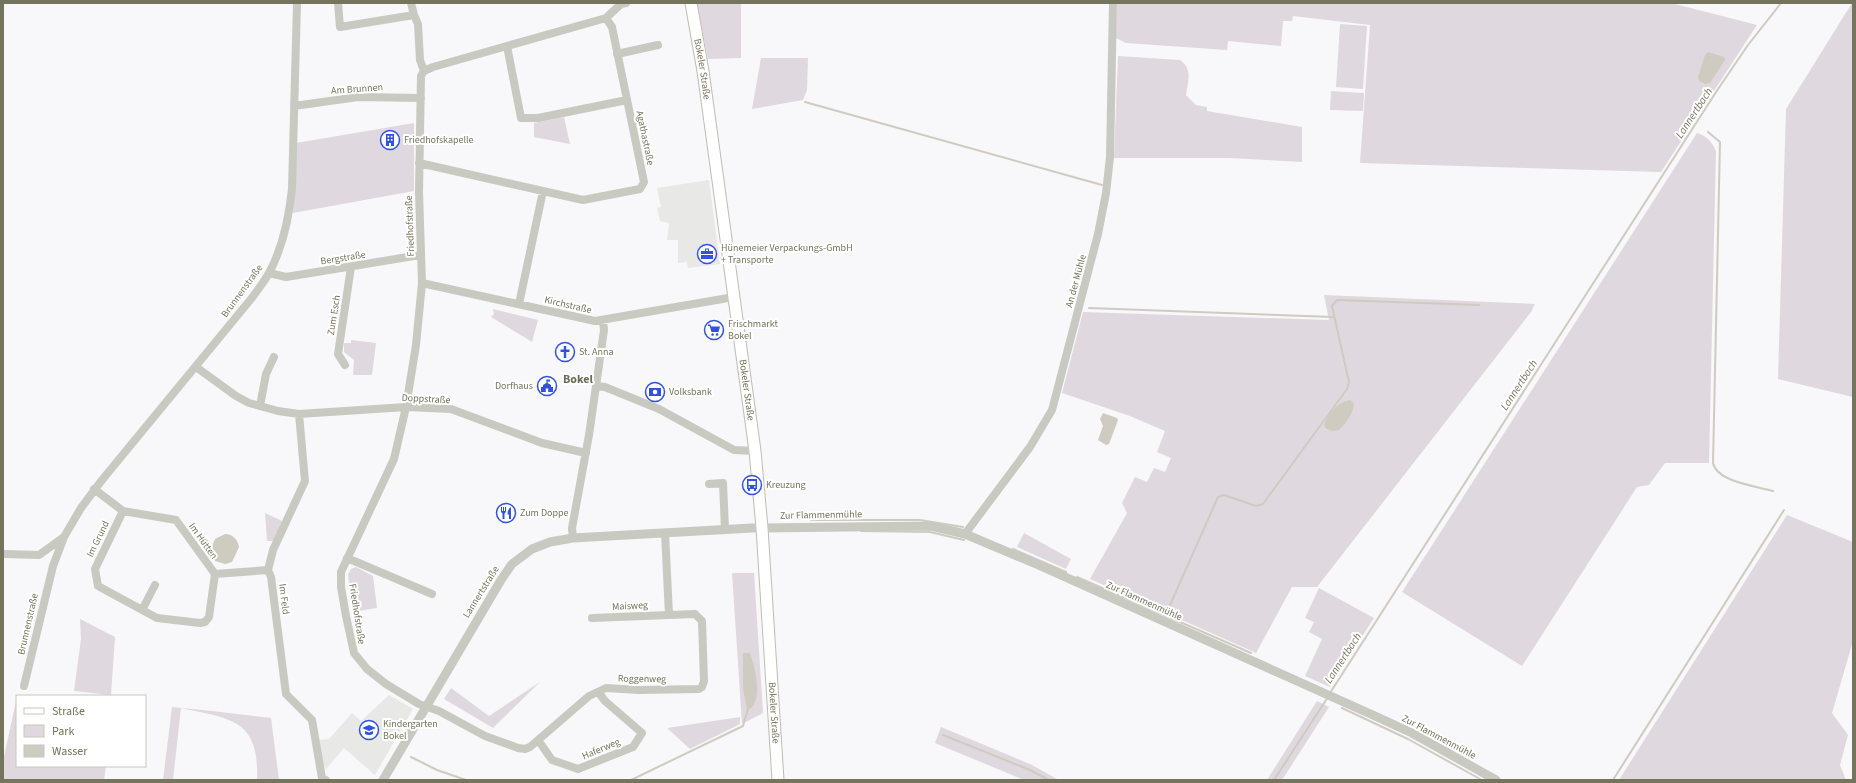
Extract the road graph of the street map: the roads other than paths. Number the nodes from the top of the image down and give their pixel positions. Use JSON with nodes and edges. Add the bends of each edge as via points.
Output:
{"nodes":[{"id":1,"x":297,"y":3,"type":"edge"},
{"id":2,"x":338,"y":3,"type":"edge"},
{"id":3,"x":411,"y":3,"type":"edge"},
{"id":4,"x":626,"y":3,"type":"edge"},
{"id":5,"x":690,"y":3,"type":"edge"},
{"id":6,"x":1113,"y":3,"type":"edge"},
{"id":7,"x":414,"y":15,"type":"junction"},
{"id":8,"x":606,"y":18,"type":"junction"},
{"id":9,"x":658,"y":45,"type":"dead end"},
{"id":10,"x":507,"y":46,"type":"junction"},
{"id":11,"x":617,"y":54,"type":"junction"},
{"id":12,"x":424,"y":71,"type":"junction"},
{"id":13,"x":421,"y":98,"type":"junction"},
{"id":14,"x":627,"y":100,"type":"junction"},
{"id":15,"x":294,"y":106,"type":"junction"},
{"id":16,"x":419,"y":163,"type":"junction"},
{"id":17,"x":543,"y":191,"type":"junction"},
{"id":18,"x":420,"y":255,"type":"junction"},
{"id":19,"x":351,"y":267,"type":"junction"},
{"id":20,"x":269,"y":274,"type":"junction"},
{"id":21,"x":422,"y":283,"type":"junction"},
{"id":22,"x":734,"y":297,"type":"junction"},
{"id":23,"x":519,"y":304,"type":"junction"},
{"id":24,"x":603,"y":321,"type":"junction"},
{"id":25,"x":274,"y":357,"type":"dead end"},
{"id":26,"x":345,"y":365,"type":"dead end"},
{"id":27,"x":196,"y":367,"type":"junction"},
{"id":28,"x":596,"y":386,"type":"junction"},
{"id":29,"x":260,"y":406,"type":"junction"},
{"id":30,"x":406,"y":407,"type":"junction"},
{"id":31,"x":299,"y":414,"type":"junction"},
{"id":32,"x":755,"y":450,"type":"junction"},
{"id":33,"x":586,"y":453,"type":"junction"},
{"id":34,"x":709,"y":484,"type":"dead end"},
{"id":35,"x":94,"y":489,"type":"junction"},
{"id":36,"x":123,"y":510,"type":"junction"},
{"id":37,"x":762,"y":528,"type":"junction"},
{"id":38,"x":725,"y":529,"type":"junction"},
{"id":39,"x":665,"y":534,"type":"junction"},
{"id":40,"x":965,"y":534,"type":"junction"},
{"id":41,"x":64,"y":537,"type":"junction"},
{"id":42,"x":573,"y":538,"type":"junction"},
{"id":43,"x":3,"y":554,"type":"edge"},
{"id":44,"x":39,"y":555,"type":"junction"},
{"id":45,"x":347,"y":558,"type":"junction"},
{"id":46,"x":53,"y":566,"type":"junction"},
{"id":47,"x":268,"y":570,"type":"junction"},
{"id":48,"x":215,"y":574,"type":"junction"},
{"id":49,"x":155,"y":585,"type":"dead end"},
{"id":50,"x":432,"y":594,"type":"dead end"},
{"id":51,"x":142,"y":610,"type":"junction"},
{"id":52,"x":670,"y":614,"type":"junction"},
{"id":53,"x":592,"y":618,"type":"dead end"},
{"id":54,"x":24,"y":686,"type":"dead end"},
{"id":55,"x":599,"y":693,"type":"junction"},
{"id":56,"x":427,"y":706,"type":"junction"},
{"id":57,"x":538,"y":740,"type":"junction"},
{"id":58,"x":1490,"y":779,"type":"edge"},
{"id":59,"x":326,"y":780,"type":"edge"},
{"id":60,"x":383,"y":780,"type":"edge"},
{"id":61,"x":778,"y":780,"type":"edge"}],
"edges":[{"from":1,"to":15,"type":"street","name":"Brunnenstraße"},
{"from":2,"to":7,"type":"street","via":[[340,27]]},
{"from":3,"to":7,"type":"street"},
{"from":4,"to":8,"type":"street","via":[[621,4]]},
{"from":5,"to":22,"type":"main road","name":"Bokeler Straße","via":[[703,71]]},
{"from":6,"to":40,"type":"street","name":"An der Mühle","via":[[1110,157],[1106,193],[1098,234],[1052,410],[1030,447]]},
{"from":7,"to":12,"type":"street","via":[[418,24],[420,60]]},
{"from":8,"to":10,"type":"street"},
{"from":8,"to":11,"type":"street","via":[[612,27]]},
{"from":9,"to":11,"type":"street"},
{"from":10,"to":12,"type":"street","via":[[433,66]]},
{"from":10,"to":14,"type":"street","name":"Agathastraße","via":[[521,118],[538,118]]},
{"from":11,"to":14,"type":"street"},
{"from":12,"to":13,"type":"street","name":"Friedhofstraße","via":[[421,76]]},
{"from":13,"to":15,"type":"street","name":"Am Brunnen","via":[[358,97]]},
{"from":13,"to":16,"type":"street","name":"Friedhofstraße"},
{"from":14,"to":17,"type":"street","name":"Agathastraße","via":[[644,182],[640,189],[582,200]]},
{"from":15,"to":20,"type":"street","name":"Brunnenstraße","via":[[289,215],[283,241]]},
{"from":16,"to":17,"type":"street","name":"Agathastraße"},
{"from":16,"to":18,"type":"street","name":"Friedhofstraße"},
{"from":17,"to":23,"type":"street"},
{"from":18,"to":19,"type":"street","name":"Bergstraße"},
{"from":18,"to":21,"type":"street","name":"Friedhofstraße"},
{"from":19,"to":20,"type":"street","name":"Bergstraße","via":[[286,277]]},
{"from":19,"to":26,"type":"street","name":"Zum Esch","via":[[338,354]]},
{"from":20,"to":27,"type":"street","name":"Brunnenstraße"},
{"from":21,"to":23,"type":"street","name":"Kirchstraße"},
{"from":21,"to":30,"type":"street","name":"Friedhofstraße"},
{"from":22,"to":24,"type":"street","name":"Kirchstraße"},
{"from":22,"to":32,"type":"main road","name":"Bokeler Straße"},
{"from":23,"to":24,"type":"street","name":"Kirchstraße","via":[[595,322]]},
{"from":24,"to":28,"type":"street"},
{"from":25,"to":29,"type":"street","via":[[266,374]]},
{"from":27,"to":29,"type":"street","name":"Doppstraße","via":[[236,396]]},
{"from":27,"to":35,"type":"street","name":"Brunnenstraße"},
{"from":28,"to":32,"type":"street","via":[[605,387],[659,409],[734,450]]},
{"from":28,"to":33,"type":"street"},
{"from":29,"to":31,"type":"street","name":"Doppstraße"},
{"from":30,"to":31,"type":"street","name":"Doppstraße"},
{"from":30,"to":33,"type":"street","name":"Doppstraße","via":[[451,409],[542,444]]},
{"from":30,"to":45,"type":"street","name":"Friedhofstraße","via":[[394,459]]},
{"from":31,"to":47,"type":"street","name":"Im Feld","via":[[306,482],[273,550]]},
{"from":32,"to":37,"type":"main road","name":"Bokeler Straße"},
{"from":33,"to":42,"type":"street","via":[[572,528]]},
{"from":34,"to":38,"type":"street","via":[[723,483]]},
{"from":35,"to":36,"type":"street"},
{"from":35,"to":41,"type":"street","name":"Brunnenstraße"},
{"from":36,"to":48,"type":"street","name":"Im Hütten","via":[[176,520]]},
{"from":36,"to":51,"type":"street","name":"Im Grund","via":[[95,569],[98,586]]},
{"from":37,"to":38,"type":"street","name":"Lannertstraße"},
{"from":37,"to":40,"type":"street","name":"Zur Flammenmühle","via":[[925,525]]},
{"from":37,"to":61,"type":"main road","name":"Bokeler Straße"},
{"from":38,"to":39,"type":"street","name":"Lannertstraße"},
{"from":39,"to":42,"type":"street","name":"Lannertstraße"},
{"from":39,"to":52,"type":"street"},
{"from":40,"to":58,"type":"street","name":"Zur Flammenmühle","via":[[1412,733]]},
{"from":41,"to":44,"type":"street","name":"Brunnenstraße"},
{"from":41,"to":46,"type":"street","name":"Brunnenstraße"},
{"from":42,"to":56,"type":"street","name":"Lannertstraße","via":[[538,546],[512,564],[500,580]]},
{"from":43,"to":44,"type":"street"},
{"from":44,"to":46,"type":"street"},
{"from":45,"to":50,"type":"street"},
{"from":45,"to":56,"type":"street","name":"Friedhofstraße","via":[[342,572],[341,588],[354,653],[367,669],[386,684],[419,704]]},
{"from":46,"to":54,"type":"street","name":"Brunnenstraße"},
{"from":47,"to":48,"type":"street","name":"Im Hütten"},
{"from":47,"to":59,"type":"street","name":"Im Feld","via":[[286,694],[312,720],[322,778]]},
{"from":48,"to":51,"type":"street","name":"Im Grund","via":[[209,616],[205,622],[157,618]]},
{"from":49,"to":51,"type":"street"},
{"from":52,"to":53,"type":"street","name":"Maisweg"},
{"from":52,"to":55,"type":"street","name":"Roggenweg","via":[[695,614],[702,621],[702,687],[640,690],[606,688]]},
{"from":55,"to":57,"type":"street","name":"Roggenweg","via":[[589,696]]},
{"from":55,"to":57,"type":"street","name":"Haferweg","via":[[642,732],[633,747],[578,769],[552,760]]},
{"from":56,"to":57,"type":"street","name":"Roggenweg","via":[[485,736],[518,748],[530,747]]},
{"from":56,"to":60,"type":"street","name":"Lannertstraße"}]}
